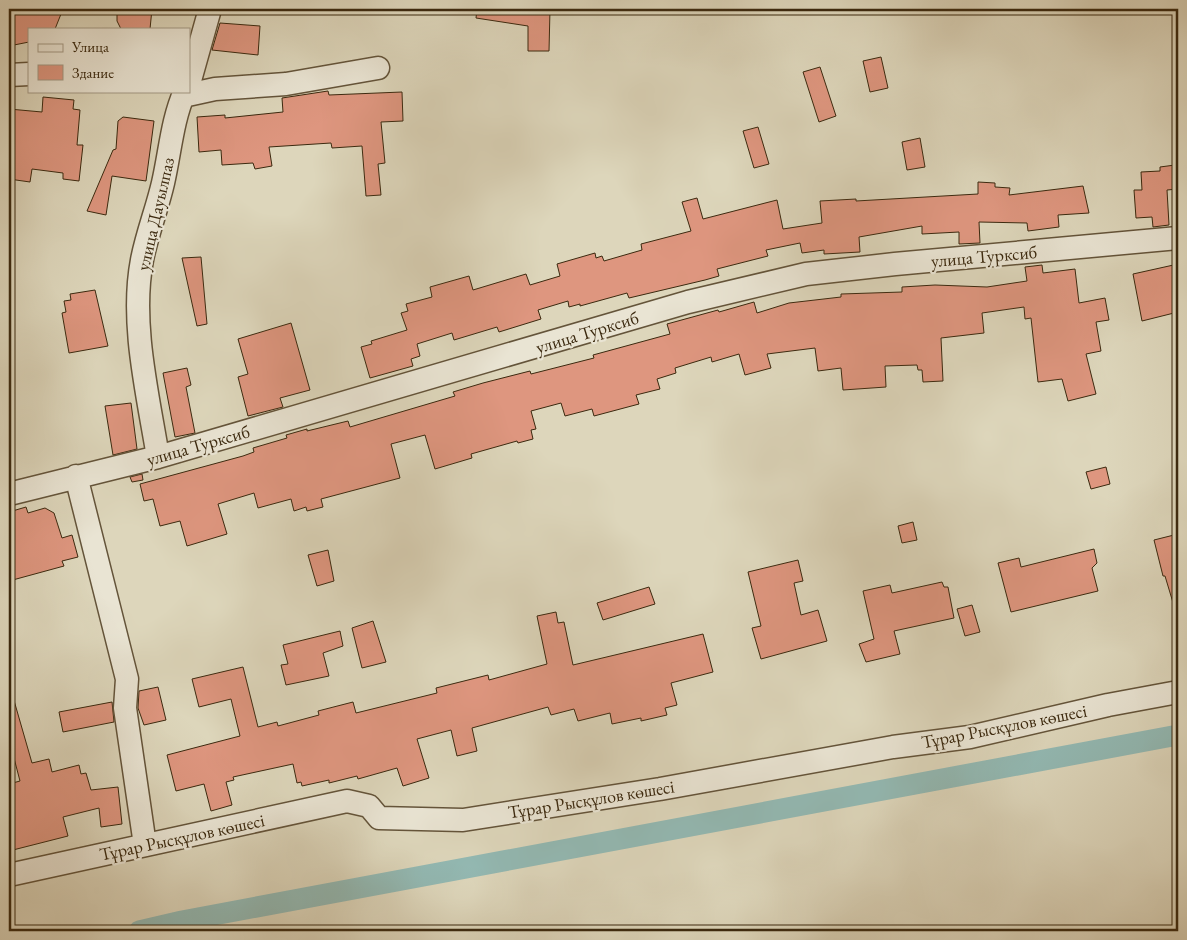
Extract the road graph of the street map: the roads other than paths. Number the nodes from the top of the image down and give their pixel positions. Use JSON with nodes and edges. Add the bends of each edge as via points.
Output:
{"nodes":[{"id":1,"x":210,"y":9,"type":"edge"},
{"id":2,"x":378,"y":68,"type":"dead end"},
{"id":3,"x":28,"y":74,"type":"edge"},
{"id":4,"x":9,"y":75,"type":"edge"},
{"id":5,"x":190,"y":76,"type":"edge"},
{"id":6,"x":190,"y":86,"type":"edge"},
{"id":7,"x":185,"y":92,"type":"edge"},
{"id":8,"x":1178,"y":238,"type":"edge"},
{"id":9,"x":158,"y":457,"type":"junction"},
{"id":10,"x":76,"y":476,"type":"junction"},
{"id":11,"x":9,"y":494,"type":"edge"},
{"id":12,"x":1178,"y":692,"type":"edge"},
{"id":13,"x":145,"y":845,"type":"junction"},
{"id":14,"x":9,"y":875,"type":"edge"}],
"edges":[{"from":1,"to":5,"type":"street","name":"улица Дауылпаз"},
{"from":2,"to":6,"type":"street","via":[[286,84],[215,89]]},
{"from":3,"to":4,"type":"street"},
{"from":7,"to":9,"type":"street","name":"улица Дауылпаз","via":[[176,115],[157,210],[142,260],[138,305]]},
{"from":8,"to":9,"type":"street","name":"улица Турксиб","via":[[806,274],[688,302]]},
{"from":9,"to":10,"type":"street","name":"улица Турксиб"},
{"from":10,"to":11,"type":"street","name":"улица Турксиб"},
{"from":10,"to":13,"type":"street","via":[[127,679],[125,708]]},
{"from":12,"to":13,"type":"street","name":"Тұрар Рысқұлов көшесі","via":[[970,737],[893,747],[463,820],[379,818],[369,806],[347,801]]},
{"from":13,"to":14,"type":"street","name":"Тұрар Рысқұлов көшесі"}]}
